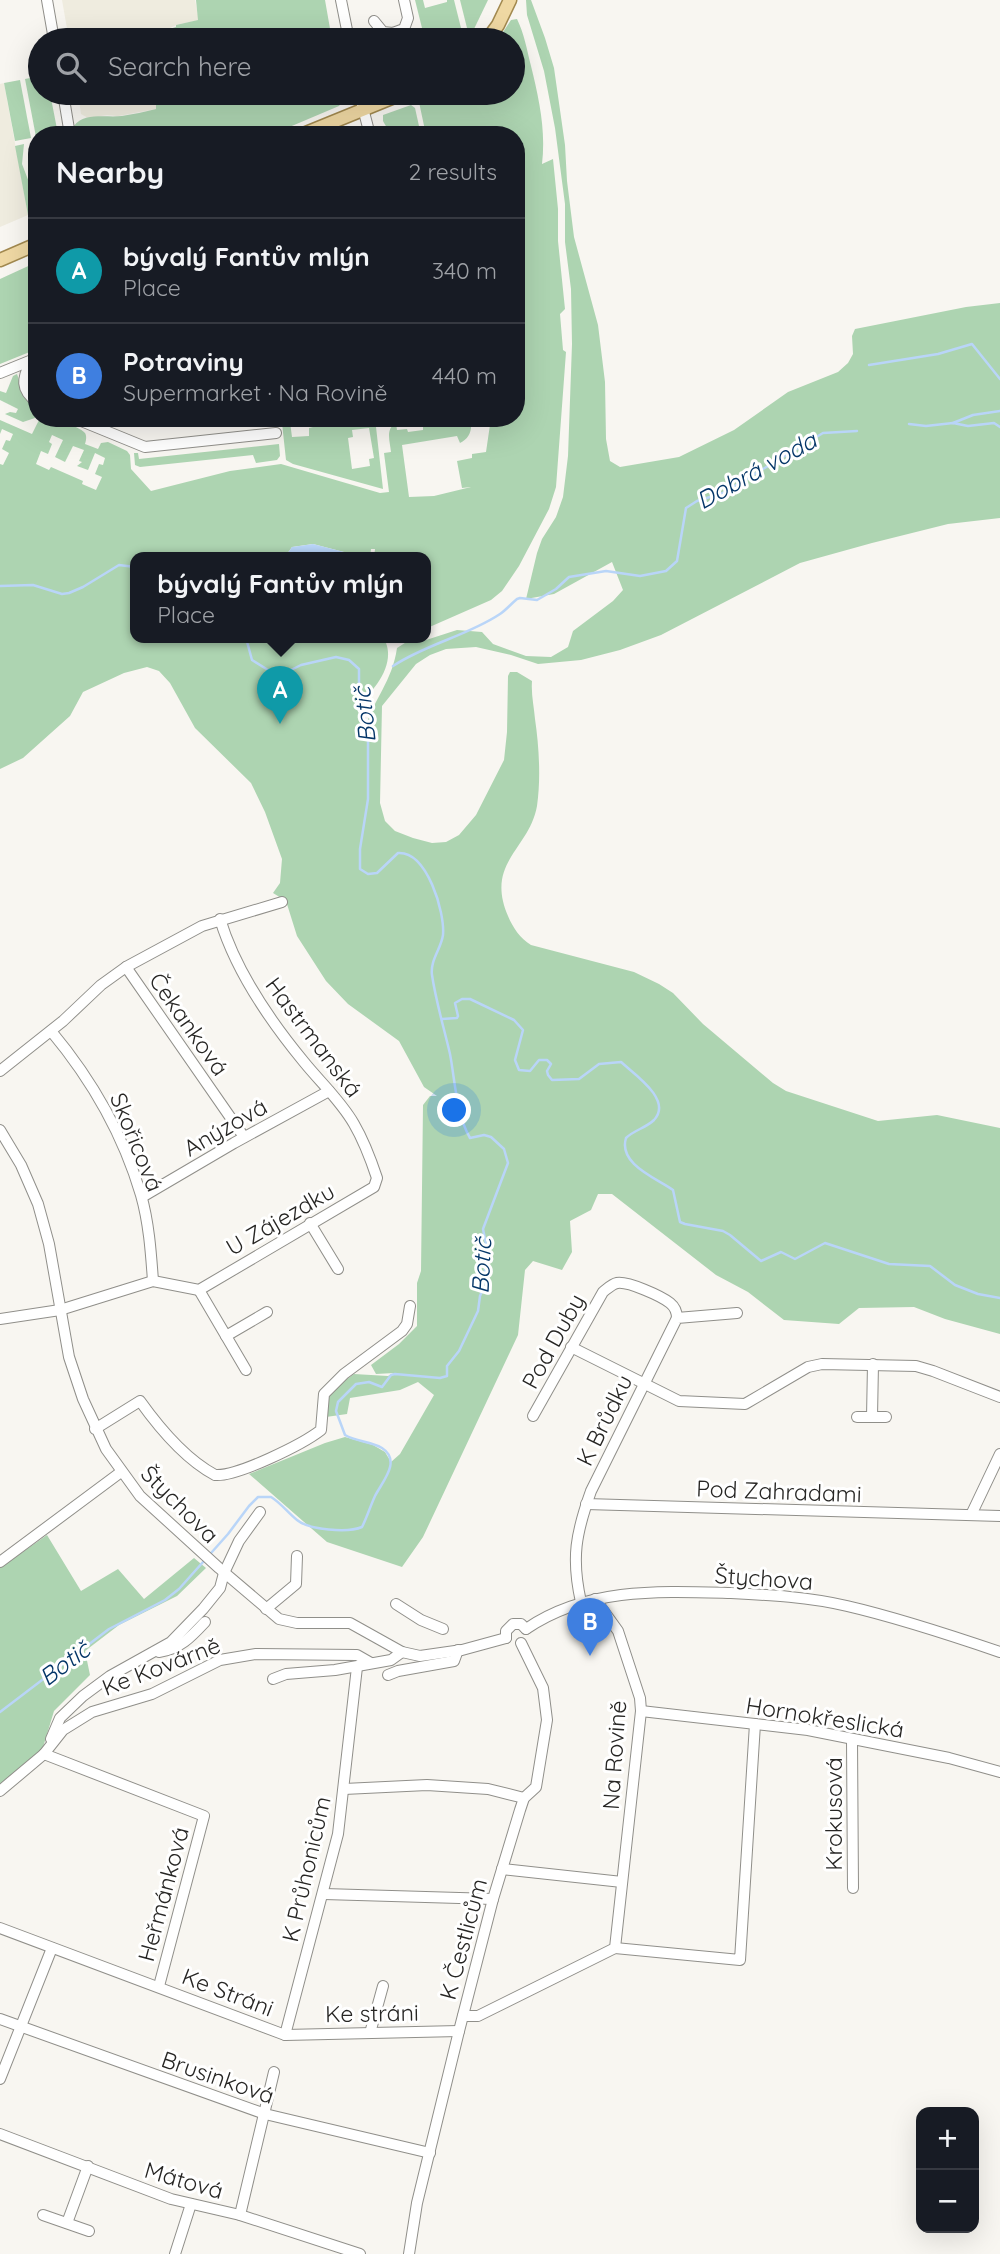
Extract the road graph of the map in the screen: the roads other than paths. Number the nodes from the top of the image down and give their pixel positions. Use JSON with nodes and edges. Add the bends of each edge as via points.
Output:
{"nodes":[{"id":1,"x":47,"y":0,"type":"edge"},
{"id":2,"x":341,"y":0,"type":"edge"},
{"id":3,"x":404,"y":0,"type":"edge"},
{"id":4,"x":510,"y":0,"type":"edge"},
{"id":5,"x":374,"y":21,"type":"dead end"},
{"id":6,"x":52,"y":28,"type":"edge"},
{"id":7,"x":347,"y":28,"type":"edge"},
{"id":8,"x":379,"y":28,"type":"edge"},
{"id":9,"x":404,"y":28,"type":"edge"},
{"id":10,"x":496,"y":28,"type":"edge"},
{"id":11,"x":65,"y":105,"type":"edge"},
{"id":12,"x":361,"y":105,"type":"edge"},
{"id":13,"x":374,"y":105,"type":"edge"},
{"id":14,"x":362,"y":110,"type":"junction"},
{"id":15,"x":68,"y":126,"type":"edge"},
{"id":16,"x":324,"y":126,"type":"edge"},
{"id":17,"x":367,"y":126,"type":"edge"},
{"id":18,"x":28,"y":248,"type":"edge"},
{"id":19,"x":0,"y":260,"type":"edge"},
{"id":20,"x":28,"y":361,"type":"edge"},
{"id":21,"x":28,"y":368,"type":"edge"},
{"id":22,"x":0,"y":373,"type":"edge"},
{"id":23,"x":28,"y":396,"type":"edge"},
{"id":24,"x":96,"y":427,"type":"edge"},
{"id":25,"x":276,"y":433,"type":"dead end"},
{"id":26,"x":282,"y":902,"type":"dead end"},
{"id":27,"x":220,"y":919,"type":"junction"},
{"id":28,"x":126,"y":967,"type":"junction"},
{"id":29,"x":51,"y":1031,"type":"junction"},
{"id":30,"x":0,"y":1071,"type":"edge"},
{"id":31,"x":329,"y":1091,"type":"junction"},
{"id":32,"x":0,"y":1130,"type":"edge"},
{"id":33,"x":244,"y":1137,"type":"junction"},
{"id":34,"x":377,"y":1178,"type":"joint"},
{"id":35,"x":142,"y":1197,"type":"junction"},
{"id":36,"x":310,"y":1223,"type":"junction"},
{"id":37,"x":338,"y":1269,"type":"dead end"},
{"id":38,"x":153,"y":1281,"type":"junction"},
{"id":39,"x":199,"y":1290,"type":"junction"},
{"id":40,"x":410,"y":1306,"type":"dead end"},
{"id":41,"x":60,"y":1310,"type":"junction"},
{"id":42,"x":267,"y":1311,"type":"dead end"},
{"id":43,"x":737,"y":1313,"type":"dead end"},
{"id":44,"x":677,"y":1318,"type":"junction"},
{"id":45,"x":0,"y":1319,"type":"edge"},
{"id":46,"x":226,"y":1336,"type":"junction"},
{"id":47,"x":571,"y":1347,"type":"junction"},
{"id":48,"x":873,"y":1364,"type":"junction"},
{"id":49,"x":246,"y":1370,"type":"dead end"},
{"id":50,"x":643,"y":1384,"type":"junction"},
{"id":51,"x":1000,"y":1396,"type":"edge"},
{"id":52,"x":533,"y":1416,"type":"dead end"},
{"id":53,"x":857,"y":1417,"type":"dead end"},
{"id":54,"x":872,"y":1417,"type":"junction"},
{"id":55,"x":886,"y":1417,"type":"dead end"},
{"id":56,"x":95,"y":1429,"type":"junction"},
{"id":57,"x":1000,"y":1454,"type":"edge"},
{"id":58,"x":121,"y":1472,"type":"junction"},
{"id":59,"x":586,"y":1504,"type":"junction"},
{"id":60,"x":260,"y":1512,"type":"dead end"},
{"id":61,"x":971,"y":1515,"type":"junction"},
{"id":62,"x":1000,"y":1516,"type":"edge"},
{"id":63,"x":297,"y":1556,"type":"dead end"},
{"id":64,"x":0,"y":1562,"type":"edge"},
{"id":65,"x":221,"y":1571,"type":"junction"},
{"id":66,"x":595,"y":1599,"type":"junction"},
{"id":67,"x":581,"y":1602,"type":"junction"},
{"id":68,"x":396,"y":1604,"type":"dead end"},
{"id":69,"x":266,"y":1609,"type":"junction"},
{"id":70,"x":205,"y":1622,"type":"dead end"},
{"id":71,"x":443,"y":1629,"type":"dead end"},
{"id":72,"x":526,"y":1629,"type":"junction"},
{"id":73,"x":506,"y":1638,"type":"junction"},
{"id":74,"x":521,"y":1643,"type":"junction"},
{"id":75,"x":458,"y":1650,"type":"junction"},
{"id":76,"x":401,"y":1651,"type":"junction"},
{"id":77,"x":151,"y":1652,"type":"junction"},
{"id":78,"x":1000,"y":1652,"type":"edge"},
{"id":79,"x":371,"y":1663,"type":"junction"},
{"id":80,"x":357,"y":1667,"type":"junction"},
{"id":81,"x":388,"y":1675,"type":"dead end"},
{"id":82,"x":273,"y":1679,"type":"dead end"},
{"id":83,"x":641,"y":1710,"type":"junction"},
{"id":84,"x":755,"y":1724,"type":"junction"},
{"id":85,"x":852,"y":1740,"type":"junction"},
{"id":86,"x":44,"y":1754,"type":"junction"},
{"id":87,"x":1000,"y":1772,"type":"edge"},
{"id":88,"x":344,"y":1788,"type":"junction"},
{"id":89,"x":0,"y":1791,"type":"edge"},
{"id":90,"x":524,"y":1798,"type":"junction"},
{"id":91,"x":502,"y":1868,"type":"junction"},
{"id":92,"x":622,"y":1882,"type":"junction"},
{"id":93,"x":853,"y":1888,"type":"dead end"},
{"id":94,"x":324,"y":1894,"type":"junction"},
{"id":95,"x":493,"y":1899,"type":"junction"},
{"id":96,"x":0,"y":1928,"type":"edge"},
{"id":97,"x":52,"y":1948,"type":"junction"},
{"id":98,"x":615,"y":1948,"type":"junction"},
{"id":99,"x":159,"y":1986,"type":"junction"},
{"id":100,"x":383,"y":1986,"type":"dead end"},
{"id":101,"x":463,"y":2016,"type":"junction"},
{"id":102,"x":0,"y":2019,"type":"edge"},
{"id":103,"x":22,"y":2028,"type":"junction"},
{"id":104,"x":459,"y":2031,"type":"junction"},
{"id":105,"x":370,"y":2033,"type":"junction"},
{"id":106,"x":285,"y":2035,"type":"junction"},
{"id":107,"x":274,"y":2072,"type":"dead end"},
{"id":108,"x":0,"y":2079,"type":"edge"},
{"id":109,"x":265,"y":2114,"type":"junction"},
{"id":110,"x":0,"y":2134,"type":"edge"},
{"id":111,"x":429,"y":2153,"type":"junction"},
{"id":112,"x":88,"y":2166,"type":"junction"},
{"id":113,"x":191,"y":2204,"type":"junction"},
{"id":114,"x":43,"y":2215,"type":"dead end"},
{"id":115,"x":240,"y":2216,"type":"junction"},
{"id":116,"x":67,"y":2223,"type":"junction"},
{"id":117,"x":89,"y":2231,"type":"dead end"},
{"id":118,"x":175,"y":2254,"type":"edge"},
{"id":119,"x":360,"y":2254,"type":"edge"},
{"id":120,"x":409,"y":2254,"type":"edge"}],
"edges":[{"from":1,"to":6,"type":"street"},
{"from":2,"to":7,"type":"street"},
{"from":3,"to":9,"type":"street","via":[[408,18]]},
{"from":4,"to":10,"type":"main road"},
{"from":5,"to":8,"type":"street"},
{"from":11,"to":15,"type":"street"},
{"from":12,"to":14,"type":"street"},
{"from":13,"to":14,"type":"main road"},
{"from":14,"to":16,"type":"main road"},
{"from":14,"to":17,"type":"street"},
{"from":18,"to":19,"type":"main road"},
{"from":20,"to":22,"type":"street"},
{"from":21,"to":23,"type":"street","via":[[24,384]]},
{"from":24,"to":25,"type":"street","via":[[145,447]]},
{"from":26,"to":27,"type":"street"},
{"from":27,"to":28,"type":"street"},
{"from":27,"to":31,"type":"street","name":"Hastrmanská","via":[[266,1009]]},
{"from":28,"to":29,"type":"street"},
{"from":28,"to":33,"type":"street","name":"Čekanková"},
{"from":29,"to":30,"type":"street"},
{"from":29,"to":35,"type":"street","name":"Skořicová","via":[[104,1105]]},
{"from":31,"to":33,"type":"street","name":"Anýzová"},
{"from":31,"to":34,"type":"street","name":"Hastrmanská","via":[[354,1123]]},
{"from":32,"to":41,"type":"street","name":"Štychova","via":[[37,1204]]},
{"from":33,"to":35,"type":"street","name":"Anýzová"},
{"from":34,"to":36,"type":"street","name":"U Zájezdku","via":[[374,1187]]},
{"from":35,"to":38,"type":"street","name":"Skořicová"},
{"from":36,"to":37,"type":"street"},
{"from":36,"to":39,"type":"street","name":"U Zájezdku"},
{"from":38,"to":39,"type":"street"},
{"from":38,"to":41,"type":"street"},
{"from":39,"to":46,"type":"street"},
{"from":40,"to":56,"type":"street","via":[[402,1331],[324,1394],[321,1430],[289,1451],[215,1475],[181,1449],[140,1401]]},
{"from":41,"to":45,"type":"street"},
{"from":41,"to":56,"type":"street","name":"Štychova","via":[[69,1357]]},
{"from":42,"to":46,"type":"street"},
{"from":43,"to":44,"type":"street"},
{"from":44,"to":47,"type":"street","name":"Pod Duby","via":[[670,1303],[627,1283],[615,1283],[603,1292]]},
{"from":44,"to":50,"type":"street","name":"K Brůdku"},
{"from":46,"to":49,"type":"street"},
{"from":47,"to":50,"type":"street"},
{"from":47,"to":52,"type":"street","name":"Pod Duby"},
{"from":48,"to":50,"type":"street","via":[[808,1367],[745,1404],[679,1401]]},
{"from":48,"to":51,"type":"street","via":[[916,1366]]},
{"from":48,"to":54,"type":"street"},
{"from":50,"to":59,"type":"street","name":"K Brůdku"},
{"from":53,"to":54,"type":"street"},
{"from":54,"to":55,"type":"street"},
{"from":56,"to":58,"type":"street","name":"Štychova"},
{"from":57,"to":61,"type":"street"},
{"from":58,"to":64,"type":"street"},
{"from":58,"to":65,"type":"street","name":"Štychova","via":[[140,1496]]},
{"from":59,"to":61,"type":"street","name":"Pod Zahradami"},
{"from":59,"to":67,"type":"street","name":"K Brůdku","via":[[575,1544]]},
{"from":60,"to":65,"type":"street"},
{"from":61,"to":62,"type":"street","name":"Pod Zahradami"},
{"from":63,"to":69,"type":"street","via":[[296,1584]]},
{"from":65,"to":69,"type":"street","name":"Štychova"},
{"from":65,"to":77,"type":"street","via":[[220,1588],[203,1609],[171,1642]]},
{"from":66,"to":67,"type":"street","name":"Štychova"},
{"from":66,"to":78,"type":"street","name":"Štychova","via":[[656,1591],[794,1597],[845,1605]]},
{"from":66,"to":83,"type":"street","name":"Na Rovině","via":[[618,1631]]},
{"from":67,"to":72,"type":"street","name":"Štychova"},
{"from":68,"to":71,"type":"street"},
{"from":69,"to":76,"type":"street","name":"Štychova","via":[[279,1619],[297,1623],[350,1623]]},
{"from":70,"to":77,"type":"street","via":[[177,1648]]},
{"from":72,"to":73,"type":"street","name":"Štychova","via":[[510,1625]]},
{"from":72,"to":74,"type":"street"},
{"from":73,"to":74,"type":"street"},
{"from":73,"to":75,"type":"street","name":"Štychova"},
{"from":74,"to":90,"type":"street","name":"K Čestlicům","via":[[543,1688],[547,1720],[536,1787]]},
{"from":75,"to":76,"type":"street","name":"Štychova","via":[[419,1656]]},
{"from":75,"to":81,"type":"street","via":[[454,1661]]},
{"from":76,"to":79,"type":"street","via":[[391,1660]]},
{"from":77,"to":86,"type":"street","via":[[83,1696],[60,1718]]},
{"from":79,"to":80,"type":"street"},
{"from":79,"to":86,"type":"street","name":"Ke Kovárně","via":[[357,1655],[256,1654],[220,1660],[152,1694],[92,1712],[63,1730]]},
{"from":80,"to":82,"type":"street"},
{"from":80,"to":88,"type":"street","name":"K Průhonicům"},
{"from":83,"to":84,"type":"street","name":"Hornokřeslická"},
{"from":83,"to":92,"type":"street","name":"Na Rovině"},
{"from":84,"to":85,"type":"street","name":"Hornokřeslická"},
{"from":84,"to":98,"type":"street","via":[[740,1960]]},
{"from":85,"to":87,"type":"street","name":"Hornokřeslická"},
{"from":85,"to":93,"type":"street","name":"Krokusová"},
{"from":86,"to":89,"type":"street","name":"Ke Kovárně"},
{"from":86,"to":99,"type":"street","name":"Heřmánková","via":[[204,1816]]},
{"from":88,"to":90,"type":"street","via":[[427,1785],[488,1789]]},
{"from":88,"to":94,"type":"street","name":"K Průhonicům"},
{"from":90,"to":91,"type":"street","name":"K Čestlicům"},
{"from":91,"to":92,"type":"street"},
{"from":91,"to":95,"type":"street","name":"K Čestlicům"},
{"from":92,"to":98,"type":"street","name":"Na Rovině"},
{"from":94,"to":95,"type":"street"},
{"from":94,"to":106,"type":"street","name":"K Průhonicům"},
{"from":95,"to":101,"type":"street","name":"K Čestlicům"},
{"from":96,"to":97,"type":"street","name":"Ke Stráni"},
{"from":97,"to":99,"type":"street","name":"Ke Stráni"},
{"from":97,"to":103,"type":"street"},
{"from":98,"to":101,"type":"street","via":[[478,2016]]},
{"from":99,"to":106,"type":"street","name":"Ke Stráni"},
{"from":100,"to":105,"type":"street"},
{"from":101,"to":104,"type":"street","name":"K Čestlicům"},
{"from":102,"to":103,"type":"street","name":"Brusinková"},
{"from":103,"to":108,"type":"street"},
{"from":103,"to":109,"type":"street","name":"Brusinková"},
{"from":104,"to":105,"type":"street","name":"Ke stráni"},
{"from":104,"to":111,"type":"street","name":"K Čestlicům"},
{"from":105,"to":106,"type":"street","name":"Ke stráni"},
{"from":107,"to":109,"type":"street"},
{"from":109,"to":111,"type":"street","name":"Brusinková"},
{"from":109,"to":115,"type":"street"},
{"from":110,"to":112,"type":"street","name":"Mátová"},
{"from":111,"to":120,"type":"street","name":"K Čestlicům"},
{"from":112,"to":113,"type":"street","name":"Mátová"},
{"from":112,"to":116,"type":"street"},
{"from":113,"to":115,"type":"street","name":"Mátová"},
{"from":113,"to":118,"type":"street"},
{"from":114,"to":116,"type":"street"},
{"from":115,"to":119,"type":"street","name":"Mátová"},
{"from":116,"to":117,"type":"street"}]}
